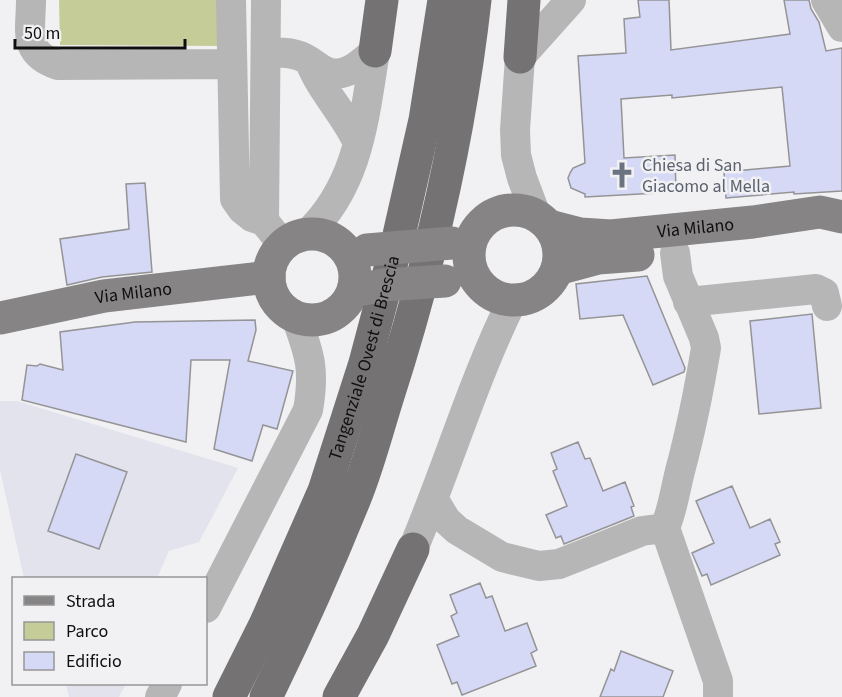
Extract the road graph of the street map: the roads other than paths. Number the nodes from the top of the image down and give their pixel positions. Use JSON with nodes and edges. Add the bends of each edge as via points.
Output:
{"nodes":[{"id":1,"x":31,"y":0,"type":"edge"},
{"id":2,"x":231,"y":0,"type":"edge"},
{"id":3,"x":266,"y":0,"type":"edge"},
{"id":4,"x":382,"y":0,"type":"edge"},
{"id":5,"x":444,"y":0,"type":"edge"},
{"id":6,"x":475,"y":0,"type":"edge"},
{"id":7,"x":524,"y":0,"type":"edge"},
{"id":8,"x":571,"y":0,"type":"edge"},
{"id":9,"x":826,"y":0,"type":"edge"},
{"id":10,"x":842,"y":27,"type":"edge"},
{"id":11,"x":231,"y":34,"type":"junction"},
{"id":12,"x":375,"y":51,"type":"junction"},
{"id":13,"x":266,"y":53,"type":"junction"},
{"id":14,"x":520,"y":57,"type":"junction"},
{"id":15,"x":310,"y":62,"type":"junction"},
{"id":16,"x":232,"y":68,"type":"junction"},
{"id":17,"x":358,"y":143,"type":"junction"},
{"id":18,"x":842,"y":217,"type":"edge"},
{"id":19,"x":543,"y":220,"type":"junction"},
{"id":20,"x":842,"y":222,"type":"edge"},
{"id":21,"x":285,"y":234,"type":"junction"},
{"id":22,"x":462,"y":240,"type":"junction"},
{"id":23,"x":356,"y":249,"type":"junction"},
{"id":24,"x":675,"y":253,"type":"junction"},
{"id":25,"x":557,"y":269,"type":"junction"},
{"id":26,"x":269,"y":277,"type":"junction"},
{"id":27,"x":479,"y":283,"type":"junction"},
{"id":28,"x":358,"y":291,"type":"junction"},
{"id":29,"x":513,"y":299,"type":"junction"},
{"id":30,"x":688,"y":302,"type":"junction"},
{"id":31,"x":827,"y":306,"type":"dead end"},
{"id":32,"x":296,"y":317,"type":"junction"},
{"id":33,"x":0,"y":318,"type":"edge"},
{"id":34,"x":434,"y":500,"type":"junction"},
{"id":35,"x":665,"y":528,"type":"junction"},
{"id":36,"x":457,"y":530,"type":"junction"},
{"id":37,"x":413,"y":549,"type":"junction"},
{"id":38,"x":207,"y":606,"type":"edge"},
{"id":39,"x":229,"y":697,"type":"edge"},
{"id":40,"x":266,"y":697,"type":"edge"},
{"id":41,"x":339,"y":697,"type":"edge"},
{"id":42,"x":718,"y":697,"type":"edge"}],
"edges":[{"from":1,"to":16,"type":"street","via":[[35,52],[58,65]]},
{"from":2,"to":11,"type":"street"},
{"from":3,"to":13,"type":"street"},
{"from":4,"to":12,"type":"highway"},
{"from":5,"to":39,"type":"highway","name":"Tangenziale Ovest di Brescia","via":[[425,120],[365,363],[324,491]]},
{"from":6,"to":40,"type":"highway","name":"Tangenziale Ovest di Brescia","via":[[470,51],[435,233],[398,365],[356,496]]},
{"from":7,"to":14,"type":"highway"},
{"from":8,"to":14,"type":"street"},
{"from":9,"to":10,"type":"street"},
{"from":11,"to":13,"type":"street"},
{"from":11,"to":16,"type":"street"},
{"from":12,"to":15,"type":"street","via":[[349,71],[339,73],[328,73]]},
{"from":12,"to":17,"type":"street"},
{"from":13,"to":15,"type":"street","via":[[289,53]]},
{"from":13,"to":16,"type":"street"},
{"from":13,"to":21,"type":"street"},
{"from":14,"to":19,"type":"street","via":[[516,154],[522,178]]},
{"from":15,"to":17,"type":"street"},
{"from":16,"to":21,"type":"street","via":[[235,199],[247,213]]},
{"from":17,"to":21,"type":"street","via":[[345,183],[326,213]]},
{"from":18,"to":19,"type":"main road","name":"Via Milano","via":[[820,212],[611,236],[580,234]]},
{"from":19,"to":22,"type":"main road","name":"Via Milano","via":[[522,210],[507,210],[492,215]]},
{"from":19,"to":25,"type":"main road","via":[[558,246]]},
{"from":20,"to":24,"type":"main road","name":"Via Milano","via":[[800,237]]},
{"from":21,"to":23,"type":"main road","via":[[327,236]]},
{"from":21,"to":26,"type":"main road"},
{"from":22,"to":23,"type":"main road","bridge":true},
{"from":22,"to":27,"type":"main road","via":[[469,249],[469,261]]},
{"from":23,"to":28,"type":"main road"},
{"from":24,"to":25,"type":"main road","name":"Via Milano","via":[[598,258]]},
{"from":24,"to":30,"type":"street","name":"Via Milano"},
{"from":25,"to":29,"type":"main road","via":[[544,288]]},
{"from":26,"to":32,"type":"main road","via":[[279,305]]},
{"from":26,"to":33,"type":"main road","name":"Via Milano","via":[[104,296]]},
{"from":27,"to":28,"type":"main road","bridge":true,"via":[[383,285]]},
{"from":27,"to":29,"type":"main road","via":[[494,295]]},
{"from":28,"to":32,"type":"main road","via":[[335,314],[309,320]]},
{"from":29,"to":34,"type":"street","via":[[494,337]]},
{"from":30,"to":31,"type":"street","via":[[816,289],[824,292]]},
{"from":30,"to":35,"type":"street","name":"Via Milano","via":[[706,348],[695,414]]},
{"from":32,"to":38,"type":"street","via":[[310,357],[312,387],[308,410]]},
{"from":34,"to":36,"type":"street"},
{"from":34,"to":37,"type":"street"},
{"from":35,"to":36,"type":"street","via":[[642,531],[559,564],[539,566],[502,557]]},
{"from":35,"to":42,"type":"street","via":[[718,681]]},
{"from":36,"to":37,"type":"street"},
{"from":37,"to":41,"type":"highway"}]}
